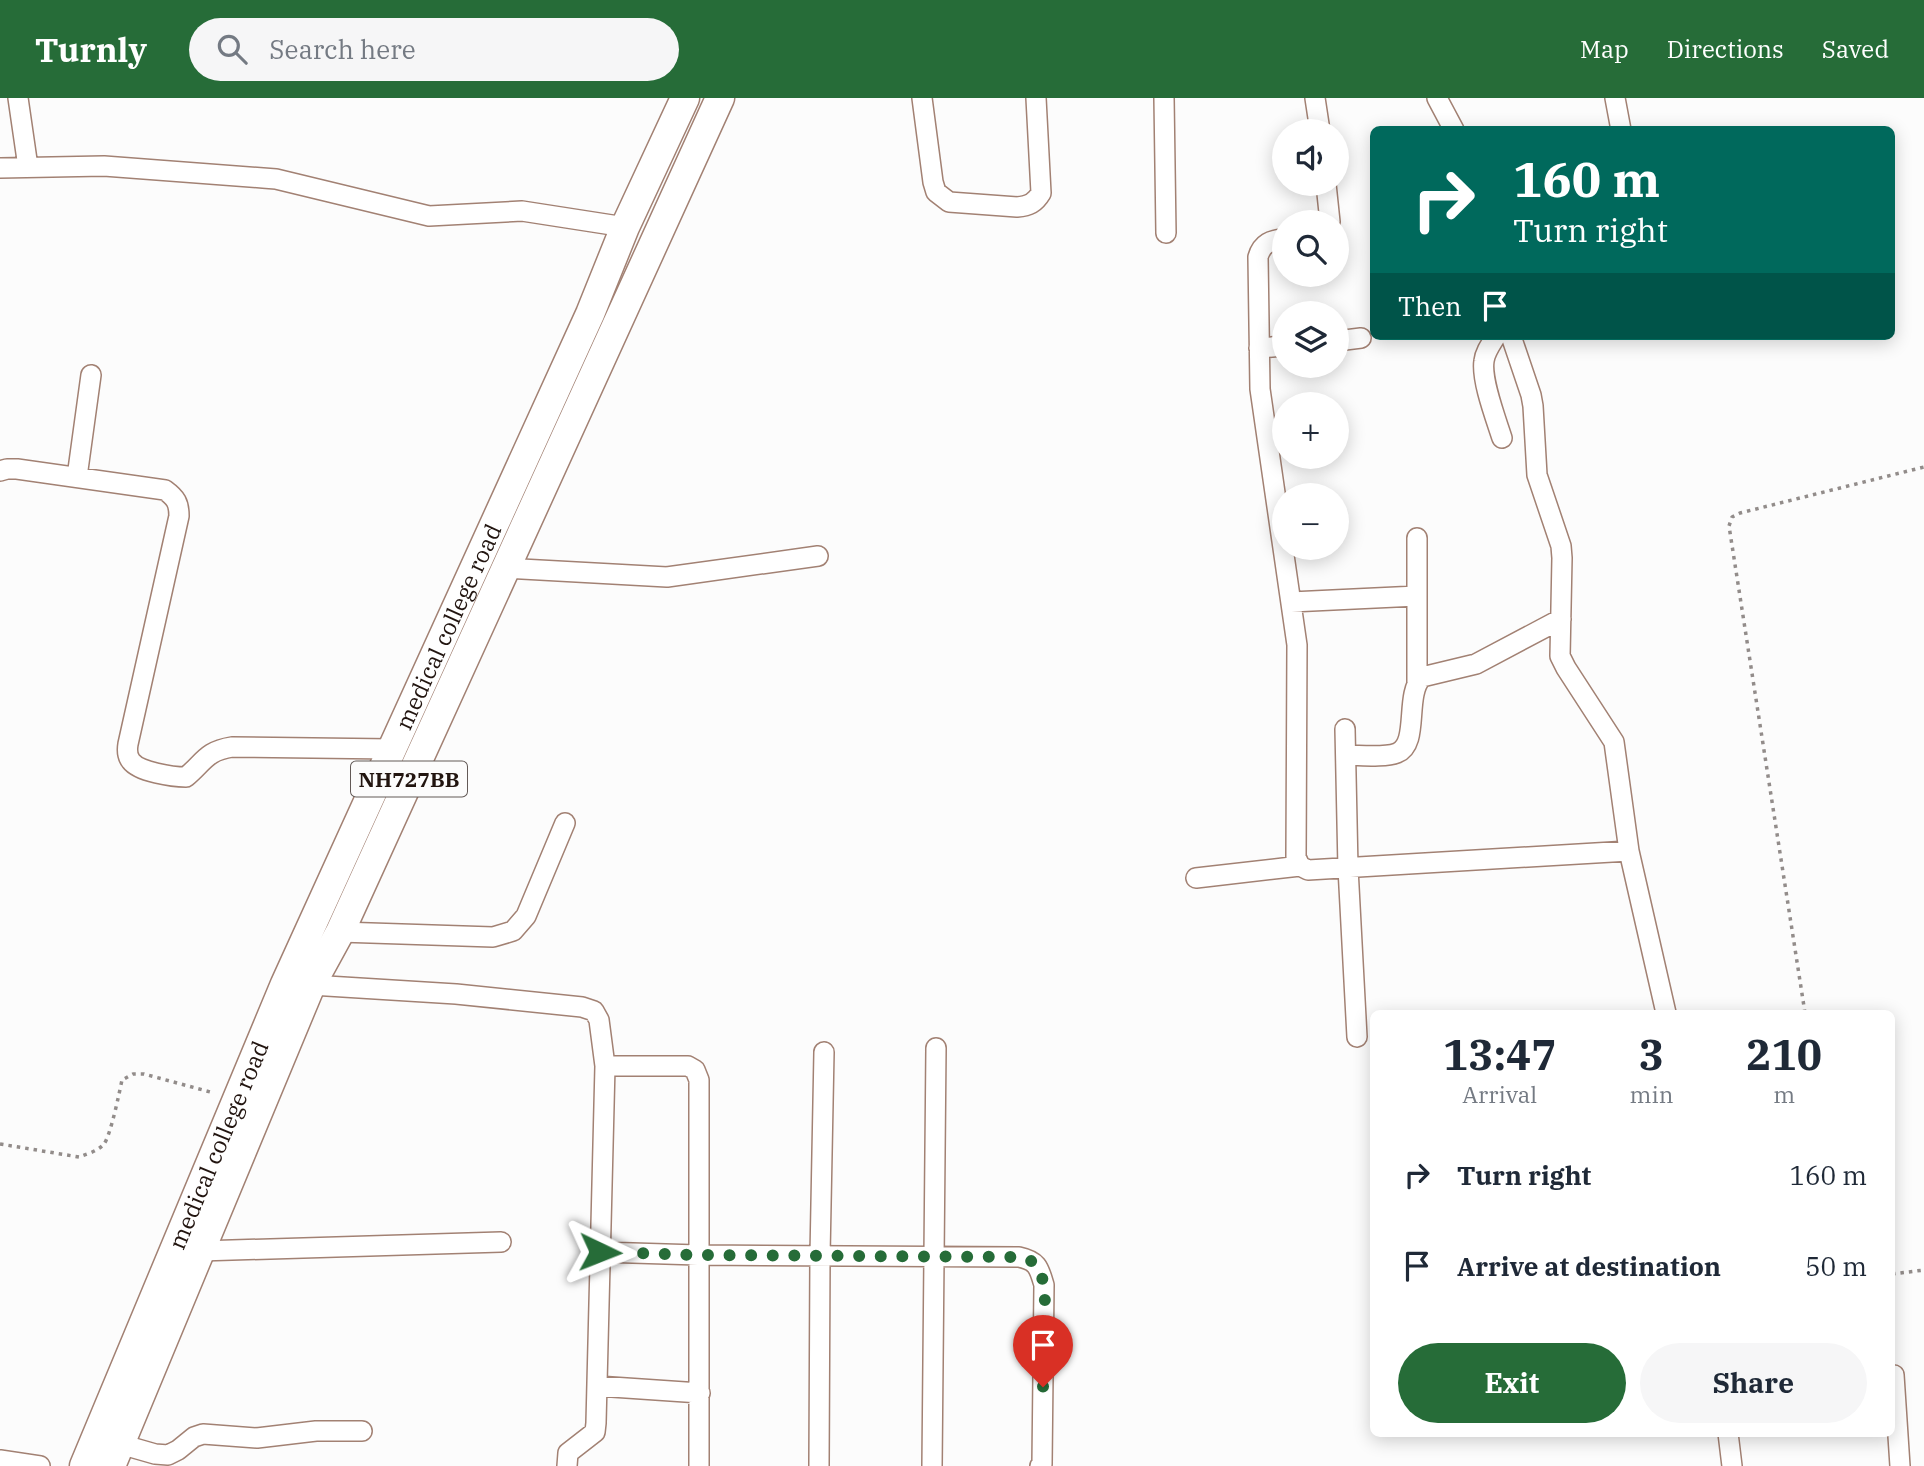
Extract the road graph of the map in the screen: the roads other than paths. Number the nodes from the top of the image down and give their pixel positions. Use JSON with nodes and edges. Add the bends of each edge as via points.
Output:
{"nodes":[{"id":1,"x":18,"y":98,"type":"edge"},
{"id":2,"x":685,"y":98,"type":"edge"},
{"id":3,"x":720,"y":98,"type":"edge"},
{"id":4,"x":922,"y":98,"type":"edge"},
{"id":5,"x":1036,"y":98,"type":"edge"},
{"id":6,"x":1164,"y":98,"type":"edge"},
{"id":7,"x":1315,"y":98,"type":"edge"},
{"id":8,"x":1437,"y":98,"type":"edge"},
{"id":9,"x":1615,"y":98,"type":"edge"},
{"id":10,"x":1318,"y":119,"type":"edge"},
{"id":11,"x":1452,"y":126,"type":"edge"},
{"id":12,"x":1620,"y":126,"type":"edge"},
{"id":13,"x":28,"y":167,"type":"junction"},
{"id":14,"x":0,"y":168,"type":"edge"},
{"id":15,"x":625,"y":227,"type":"junction"},
{"id":16,"x":1166,"y":233,"type":"dead end"},
{"id":17,"x":1272,"y":241,"type":"edge"},
{"id":18,"x":1361,"y":338,"type":"dead end"},
{"id":19,"x":1349,"y":340,"type":"edge"},
{"id":20,"x":1494,"y":340,"type":"edge"},
{"id":21,"x":1511,"y":340,"type":"edge"},
{"id":22,"x":1272,"y":347,"type":"edge"},
{"id":23,"x":1259,"y":348,"type":"junction"},
{"id":24,"x":91,"y":376,"type":"dead end"},
{"id":25,"x":1502,"y":438,"type":"dead end"},
{"id":26,"x":0,"y":471,"type":"edge"},
{"id":27,"x":77,"y":477,"type":"junction"},
{"id":28,"x":1417,"y":538,"type":"dead end"},
{"id":29,"x":818,"y":556,"type":"dead end"},
{"id":30,"x":505,"y":568,"type":"junction"},
{"id":31,"x":1417,"y":596,"type":"junction"},
{"id":32,"x":1291,"y":602,"type":"junction"},
{"id":33,"x":1560,"y":619,"type":"junction"},
{"id":34,"x":1417,"y":682,"type":"junction"},
{"id":35,"x":1345,"y":729,"type":"dead end"},
{"id":36,"x":391,"y":749,"type":"junction"},
{"id":37,"x":1346,"y":755,"type":"junction"},
{"id":38,"x":565,"y":823,"type":"dead end"},
{"id":39,"x":1629,"y":851,"type":"junction"},
{"id":40,"x":1300,"y":866,"type":"junction"},
{"id":41,"x":1348,"y":868,"type":"junction"},
{"id":42,"x":1196,"y":878,"type":"dead end"},
{"id":43,"x":340,"y":932,"type":"junction"},
{"id":44,"x":311,"y":985,"type":"junction"},
{"id":45,"x":1665,"y":1010,"type":"edge"},
{"id":46,"x":278,"y":1031,"type":"junction"},
{"id":47,"x":1357,"y":1037,"type":"dead end"},
{"id":48,"x":936,"y":1048,"type":"dead end"},
{"id":49,"x":824,"y":1052,"type":"dead end"},
{"id":50,"x":605,"y":1066,"type":"junction"},
{"id":51,"x":501,"y":1242,"type":"dead end"},
{"id":52,"x":200,"y":1251,"type":"junction"},
{"id":53,"x":600,"y":1252,"type":"junction"},
{"id":54,"x":698,"y":1255,"type":"junction"},
{"id":55,"x":820,"y":1255,"type":"junction"},
{"id":56,"x":933,"y":1256,"type":"junction"},
{"id":57,"x":597,"y":1386,"type":"junction"},
{"id":58,"x":1895,"y":1390,"type":"edge"},
{"id":59,"x":700,"y":1393,"type":"junction"},
{"id":60,"x":362,"y":1431,"type":"dead end"},
{"id":61,"x":1728,"y":1437,"type":"edge"},
{"id":62,"x":116,"y":1455,"type":"edge"},
{"id":63,"x":0,"y":1460,"type":"edge"},
{"id":64,"x":40,"y":1466,"type":"edge"},
{"id":65,"x":84,"y":1466,"type":"edge"},
{"id":66,"x":566,"y":1466,"type":"edge"},
{"id":67,"x":699,"y":1466,"type":"edge"},
{"id":68,"x":818,"y":1466,"type":"edge"},
{"id":69,"x":933,"y":1466,"type":"edge"},
{"id":70,"x":1040,"y":1466,"type":"edge"},
{"id":71,"x":1732,"y":1466,"type":"edge"},
{"id":72,"x":1900,"y":1466,"type":"edge"}],
"edges":[{"from":1,"to":13,"type":"street"},
{"from":2,"to":15,"type":"highway","name":"medical college road","number":"NH727BB"},
{"from":3,"to":30,"type":"highway","number":"NH727BB"},
{"from":4,"to":5,"type":"street","via":[[936,192],[949,202],[1017,208],[1037,201],[1041,193]]},
{"from":6,"to":16,"type":"street"},
{"from":7,"to":10,"type":"street"},
{"from":8,"to":11,"type":"street"},
{"from":9,"to":12,"type":"street"},
{"from":13,"to":14,"type":"street"},
{"from":13,"to":15,"type":"street","via":[[104,166],[275,179],[429,216],[522,211]]},
{"from":15,"to":36,"type":"highway","name":"medical college road","number":"NH727BB","via":[[590,314]]},
{"from":17,"to":23,"type":"street","via":[[1260,249],[1258,257]]},
{"from":18,"to":19,"type":"street"},
{"from":20,"to":25,"type":"street","via":[[1483,363],[1484,375]]},
{"from":21,"to":33,"type":"street","via":[[1531,395],[1537,475],[1561,546]]},
{"from":22,"to":23,"type":"street"},
{"from":23,"to":32,"type":"street","via":[[1260,389]]},
{"from":24,"to":27,"type":"street"},
{"from":26,"to":27,"type":"street"},
{"from":27,"to":36,"type":"street","via":[[165,490],[179,505],[128,744],[127,752],[138,768],[186,777],[209,754],[232,747]]},
{"from":28,"to":31,"type":"street"},
{"from":29,"to":30,"type":"street","via":[[667,577]]},
{"from":30,"to":43,"type":"highway","number":"NH727BB"},
{"from":31,"to":32,"type":"street"},
{"from":31,"to":34,"type":"street"},
{"from":32,"to":40,"type":"street","via":[[1297,645],[1296,857]]},
{"from":33,"to":34,"type":"street","via":[[1476,664]]},
{"from":33,"to":39,"type":"street","via":[[1560,656],[1614,742]]},
{"from":34,"to":37,"type":"street","via":[[1404,748],[1392,754]]},
{"from":35,"to":37,"type":"street"},
{"from":36,"to":46,"type":"highway","name":"medical college road","number":"NH727BB","via":[[285,984]]},
{"from":37,"to":41,"type":"street"},
{"from":38,"to":43,"type":"street","via":[[526,916],[513,932],[493,937]]},
{"from":39,"to":41,"type":"street"},
{"from":39,"to":45,"type":"street"},
{"from":40,"to":41,"type":"street","via":[[1308,870]]},
{"from":40,"to":42,"type":"street"},
{"from":41,"to":47,"type":"street"},
{"from":43,"to":44,"type":"highway","number":"NH727BB"},
{"from":44,"to":46,"type":"highway","number":"NH727BB"},
{"from":44,"to":50,"type":"street","via":[[582,1007],[594,1011],[599,1020]]},
{"from":46,"to":52,"type":"highway","number":"NH727BB"},
{"from":46,"to":65,"type":"highway","name":"medical college road","number":"NH727BB","via":[[237,1100]]},
{"from":48,"to":56,"type":"street"},
{"from":49,"to":55,"type":"street"},
{"from":50,"to":53,"type":"street"},
{"from":50,"to":54,"type":"street","via":[[688,1066],[695,1070],[699,1080]]},
{"from":51,"to":52,"type":"street"},
{"from":52,"to":62,"type":"highway","number":"NH727BB"},
{"from":53,"to":54,"type":"street"},
{"from":53,"to":57,"type":"street"},
{"from":54,"to":55,"type":"street"},
{"from":54,"to":59,"type":"street"},
{"from":55,"to":56,"type":"street"},
{"from":55,"to":68,"type":"street"},
{"from":56,"to":69,"type":"street"},
{"from":56,"to":70,"type":"street","via":[[1019,1257],[1039,1268],[1045,1285]]},
{"from":57,"to":59,"type":"street"},
{"from":57,"to":66,"type":"street","via":[[595,1432],[568,1453]]},
{"from":58,"to":72,"type":"street"},
{"from":59,"to":67,"type":"street"},
{"from":60,"to":62,"type":"street","via":[[257,1438],[203,1434],[168,1455]]},
{"from":61,"to":71,"type":"street"},
{"from":63,"to":64,"type":"street"}]}
